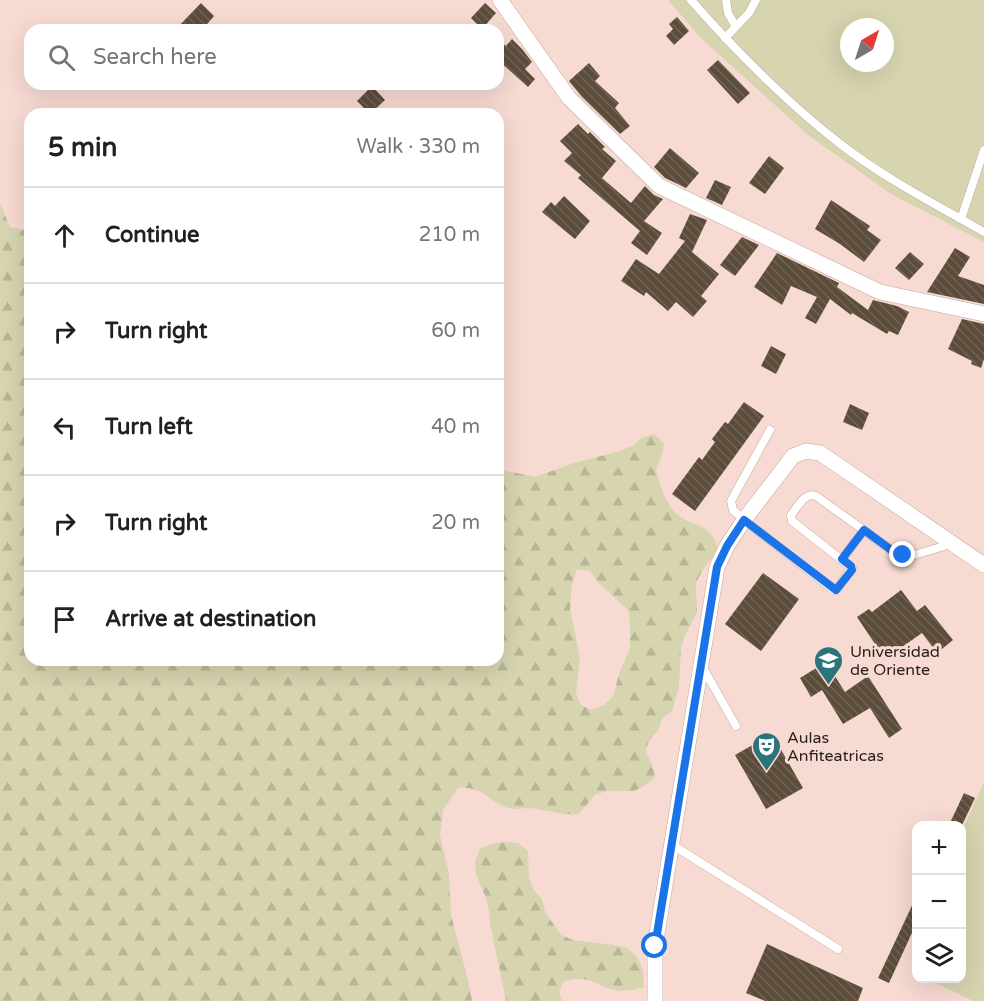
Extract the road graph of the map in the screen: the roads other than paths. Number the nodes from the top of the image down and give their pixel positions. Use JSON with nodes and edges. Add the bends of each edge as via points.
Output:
{"nodes":[{"id":1,"x":500,"y":0,"type":"edge"},
{"id":2,"x":691,"y":0,"type":"edge"},
{"id":3,"x":726,"y":0,"type":"edge"},
{"id":4,"x":756,"y":0,"type":"edge"},
{"id":5,"x":735,"y":25,"type":"junction"},
{"id":6,"x":724,"y":38,"type":"junction"},
{"id":7,"x":984,"y":150,"type":"edge"},
{"id":8,"x":961,"y":219,"type":"junction"},
{"id":9,"x":984,"y":231,"type":"edge"},
{"id":10,"x":984,"y":314,"type":"edge"},
{"id":11,"x":770,"y":430,"type":"dead end"},
{"id":12,"x":744,"y":520,"type":"junction"},
{"id":13,"x":864,"y":530,"type":"junction"},
{"id":14,"x":953,"y":544,"type":"junction"},
{"id":15,"x":842,"y":559,"type":"junction"},
{"id":16,"x":984,"y":565,"type":"edge"},
{"id":17,"x":702,"y":665,"type":"junction"},
{"id":18,"x":736,"y":726,"type":"dead end"},
{"id":19,"x":671,"y":844,"type":"junction"},
{"id":20,"x":838,"y":950,"type":"dead end"},
{"id":21,"x":655,"y":1001,"type":"edge"}],
"edges":[{"from":1,"to":10,"type":"street","via":[[569,98],[660,186],[880,292]]},
{"from":2,"to":6,"type":"lane"},
{"from":3,"to":5,"type":"lane"},
{"from":4,"to":5,"type":"lane"},
{"from":5,"to":6,"type":"lane"},
{"from":6,"to":8,"type":"lane","via":[[839,144]]},
{"from":7,"to":8,"type":"lane"},
{"from":8,"to":9,"type":"lane"},
{"from":11,"to":12,"type":"lane","via":[[731,501],[733,510]]},
{"from":12,"to":14,"type":"street","via":[[793,456],[806,450],[820,453]]},
{"from":12,"to":15,"type":"lane","via":[[834,590],[852,570]]},
{"from":12,"to":17,"type":"street","via":[[717,567]]},
{"from":13,"to":14,"type":"lane","via":[[903,555]]},
{"from":13,"to":15,"type":"lane"},
{"from":13,"to":15,"type":"lane","via":[[816,496],[806,496],[792,521]]},
{"from":14,"to":16,"type":"street"},
{"from":17,"to":18,"type":"lane"},
{"from":17,"to":19,"type":"street"},
{"from":19,"to":20,"type":"lane"},
{"from":19,"to":21,"type":"street","via":[[655,946]]}]}
